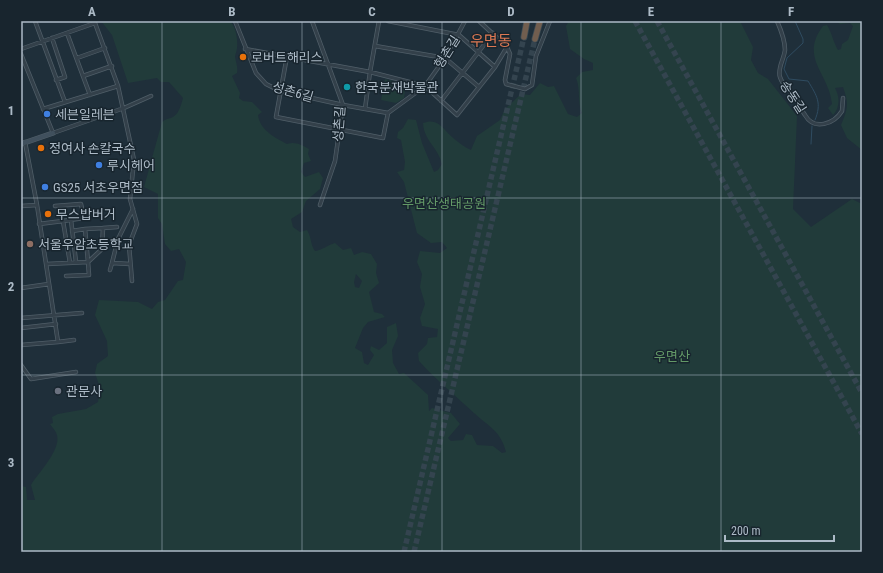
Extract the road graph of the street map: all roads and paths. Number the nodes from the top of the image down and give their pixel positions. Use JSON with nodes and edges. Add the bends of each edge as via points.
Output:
{"nodes":[{"id":1,"x":34,"y":21,"type":"edge"},
{"id":2,"x":235,"y":21,"type":"edge"},
{"id":3,"x":312,"y":21,"type":"edge"},
{"id":4,"x":379,"y":21,"type":"edge"},
{"id":5,"x":388,"y":21,"type":"edge"},
{"id":6,"x":465,"y":21,"type":"edge"},
{"id":7,"x":479,"y":21,"type":"edge"},
{"id":8,"x":527,"y":21,"type":"edge"},
{"id":9,"x":540,"y":21,"type":"edge"},
{"id":10,"x":550,"y":21,"type":"edge"},
{"id":11,"x":777,"y":21,"type":"edge"},
{"id":12,"x":94,"y":22,"type":"edge"},
{"id":13,"x":68,"y":33,"type":"junction"},
{"id":14,"x":493,"y":33,"type":"junction"},
{"id":15,"x":459,"y":35,"type":"junction"},
{"id":16,"x":524,"y":37,"type":"tunnel mouth"},
{"id":17,"x":52,"y":38,"type":"junction"},
{"id":18,"x":535,"y":39,"type":"tunnel mouth"},
{"id":19,"x":42,"y":42,"type":"junction"},
{"id":20,"x":375,"y":46,"type":"junction"},
{"id":21,"x":507,"y":47,"type":"junction"},
{"id":22,"x":105,"y":48,"type":"junction"},
{"id":23,"x":21,"y":49,"type":"edge"},
{"id":24,"x":245,"y":49,"type":"junction"},
{"id":25,"x":478,"y":52,"type":"junction"},
{"id":26,"x":21,"y":54,"type":"edge"},
{"id":27,"x":287,"y":56,"type":"junction"},
{"id":28,"x":77,"y":58,"type":"junction"},
{"id":29,"x":445,"y":58,"type":"junction"},
{"id":30,"x":328,"y":64,"type":"junction"},
{"id":31,"x":112,"y":66,"type":"junction"},
{"id":32,"x":495,"y":67,"type":"junction"},
{"id":33,"x":370,"y":72,"type":"junction"},
{"id":34,"x":462,"y":72,"type":"junction"},
{"id":35,"x":83,"y":76,"type":"junction"},
{"id":36,"x":56,"y":80,"type":"junction"},
{"id":37,"x":118,"y":86,"type":"junction"},
{"id":38,"x":425,"y":86,"type":"junction"},
{"id":39,"x":479,"y":87,"type":"junction"},
{"id":40,"x":280,"y":91,"type":"junction"},
{"id":41,"x":90,"y":95,"type":"junction"},
{"id":42,"x":151,"y":96,"type":"dead end"},
{"id":43,"x":843,"y":98,"type":"dead end"},
{"id":44,"x":441,"y":100,"type":"junction"},
{"id":45,"x":65,"y":102,"type":"junction"},
{"id":46,"x":343,"y":105,"type":"junction"},
{"id":47,"x":124,"y":108,"type":"junction"},
{"id":48,"x":43,"y":109,"type":"junction"},
{"id":49,"x":365,"y":109,"type":"junction"},
{"id":50,"x":388,"y":113,"type":"junction"},
{"id":51,"x":340,"y":130,"type":"junction"},
{"id":52,"x":52,"y":133,"type":"junction"},
{"id":53,"x":23,"y":143,"type":"edge"},
{"id":54,"x":37,"y":205,"type":"junction"},
{"id":55,"x":320,"y":205,"type":"dead end"},
{"id":56,"x":21,"y":206,"type":"edge"},
{"id":57,"x":55,"y":206,"type":"dead end"},
{"id":58,"x":133,"y":209,"type":"junction"},
{"id":59,"x":71,"y":220,"type":"junction"},
{"id":60,"x":63,"y":221,"type":"junction"},
{"id":61,"x":40,"y":224,"type":"junction"},
{"id":62,"x":117,"y":227,"type":"dead end"},
{"id":63,"x":103,"y":228,"type":"junction"},
{"id":64,"x":85,"y":229,"type":"junction"},
{"id":65,"x":72,"y":231,"type":"junction"},
{"id":66,"x":76,"y":262,"type":"junction"},
{"id":67,"x":88,"y":262,"type":"junction"},
{"id":68,"x":70,"y":263,"type":"junction"},
{"id":69,"x":112,"y":263,"type":"junction"},
{"id":70,"x":47,"y":264,"type":"junction"},
{"id":71,"x":130,"y":264,"type":"junction"},
{"id":72,"x":110,"y":270,"type":"dead end"},
{"id":73,"x":66,"y":276,"type":"dead end"},
{"id":74,"x":132,"y":281,"type":"dead end"},
{"id":75,"x":49,"y":284,"type":"junction"},
{"id":76,"x":21,"y":288,"type":"edge"},
{"id":77,"x":82,"y":313,"type":"dead end"},
{"id":78,"x":55,"y":316,"type":"junction"},
{"id":79,"x":21,"y":318,"type":"edge"},
{"id":80,"x":56,"y":324,"type":"junction"},
{"id":81,"x":21,"y":328,"type":"edge"},
{"id":82,"x":74,"y":340,"type":"dead end"},
{"id":83,"x":58,"y":342,"type":"junction"},
{"id":84,"x":21,"y":345,"type":"edge"},
{"id":85,"x":21,"y":365,"type":"edge"},
{"id":86,"x":76,"y":372,"type":"dead end"}],
"edges":[{"from":1,"to":19,"type":"street"},
{"from":2,"to":24,"type":"street","name":"성촌6길","via":[[244,38]]},
{"from":3,"to":30,"type":"street","name":"성촌길"},
{"from":4,"to":20,"type":"street"},
{"from":5,"to":15,"type":"street"},
{"from":6,"to":15,"type":"street","name":"형촌길"},
{"from":7,"to":14,"type":"street"},
{"from":8,"to":16,"type":"highway"},
{"from":9,"to":18,"type":"highway"},
{"from":10,"to":21,"type":"street","via":[[536,56],[532,85],[525,89],[506,84],[510,54]]},
{"from":11,"to":43,"type":"street","name":"송동길","via":[[783,33],[785,51],[779,76],[805,116],[812,123],[830,123],[842,111]]},
{"from":12,"to":13,"type":"street"},
{"from":12,"to":22,"type":"street"},
{"from":13,"to":17,"type":"street"},
{"from":13,"to":28,"type":"street"},
{"from":14,"to":21,"type":"street"},
{"from":14,"to":25,"type":"street"},
{"from":15,"to":25,"type":"street"},
{"from":15,"to":29,"type":"street","name":"형촌길"},
{"from":17,"to":19,"type":"street"},
{"from":17,"to":36,"type":"street","via":[[65,77]]},
{"from":19,"to":23,"type":"street"},
{"from":19,"to":36,"type":"street"},
{"from":20,"to":29,"type":"street"},
{"from":20,"to":33,"type":"street"},
{"from":21,"to":32,"type":"street"},
{"from":22,"to":28,"type":"street"},
{"from":22,"to":31,"type":"street"},
{"from":24,"to":27,"type":"street"},
{"from":24,"to":40,"type":"street","name":"성촌6길","via":[[256,72],[266,84]]},
{"from":25,"to":32,"type":"street"},
{"from":25,"to":34,"type":"street"},
{"from":26,"to":48,"type":"street"},
{"from":27,"to":30,"type":"street"},
{"from":27,"to":40,"type":"street"},
{"from":28,"to":35,"type":"street"},
{"from":29,"to":34,"type":"street"},
{"from":29,"to":38,"type":"street","name":"형촌길"},
{"from":30,"to":33,"type":"street"},
{"from":30,"to":46,"type":"street","name":"성촌길"},
{"from":31,"to":35,"type":"street"},
{"from":31,"to":37,"type":"street"},
{"from":32,"to":39,"type":"street"},
{"from":33,"to":38,"type":"street"},
{"from":33,"to":49,"type":"street"},
{"from":34,"to":39,"type":"street"},
{"from":34,"to":44,"type":"street"},
{"from":35,"to":41,"type":"street"},
{"from":36,"to":45,"type":"street"},
{"from":37,"to":41,"type":"street"},
{"from":37,"to":47,"type":"street"},
{"from":38,"to":44,"type":"street"},
{"from":38,"to":50,"type":"street","name":"형촌길"},
{"from":39,"to":44,"type":"street","via":[[458,115]]},
{"from":40,"to":46,"type":"street","name":"성촌6길"},
{"from":40,"to":51,"type":"street","via":[[276,117]]},
{"from":41,"to":45,"type":"street"},
{"from":42,"to":47,"type":"street"},
{"from":45,"to":48,"type":"street"},
{"from":46,"to":49,"type":"street"},
{"from":46,"to":51,"type":"street","name":"성촌길"},
{"from":47,"to":52,"type":"street"},
{"from":47,"to":58,"type":"street","via":[[134,160],[130,199]]},
{"from":48,"to":52,"type":"street"},
{"from":49,"to":50,"type":"street"},
{"from":50,"to":51,"type":"street","via":[[383,138]]},
{"from":51,"to":55,"type":"street","name":"성촌길","via":[[335,161]]},
{"from":52,"to":53,"type":"street"},
{"from":53,"to":54,"type":"street"},
{"from":54,"to":56,"type":"street"},
{"from":54,"to":61,"type":"street"},
{"from":57,"to":59,"type":"street","via":[[81,204],[84,218]]},
{"from":58,"to":69,"type":"street","via":[[118,239]]},
{"from":58,"to":71,"type":"street","via":[[137,224],[129,245]]},
{"from":59,"to":60,"type":"street"},
{"from":59,"to":65,"type":"street"},
{"from":60,"to":61,"type":"street"},
{"from":60,"to":68,"type":"street"},
{"from":61,"to":70,"type":"street"},
{"from":62,"to":63,"type":"street"},
{"from":63,"to":64,"type":"street"},
{"from":63,"to":67,"type":"street","via":[[102,249]]},
{"from":64,"to":65,"type":"street"},
{"from":64,"to":67,"type":"street"},
{"from":65,"to":66,"type":"street"},
{"from":66,"to":67,"type":"street"},
{"from":66,"to":68,"type":"street"},
{"from":67,"to":73,"type":"street","via":[[89,275]]},
{"from":68,"to":70,"type":"street"},
{"from":69,"to":71,"type":"street"},
{"from":69,"to":72,"type":"street"},
{"from":70,"to":75,"type":"street"},
{"from":71,"to":74,"type":"street"},
{"from":75,"to":76,"type":"street"},
{"from":75,"to":78,"type":"street"},
{"from":77,"to":78,"type":"street"},
{"from":78,"to":79,"type":"street"},
{"from":78,"to":80,"type":"street"},
{"from":80,"to":81,"type":"street"},
{"from":80,"to":83,"type":"street"},
{"from":82,"to":83,"type":"street"},
{"from":83,"to":84,"type":"street"},
{"from":85,"to":86,"type":"street","via":[[31,379]]}]}
